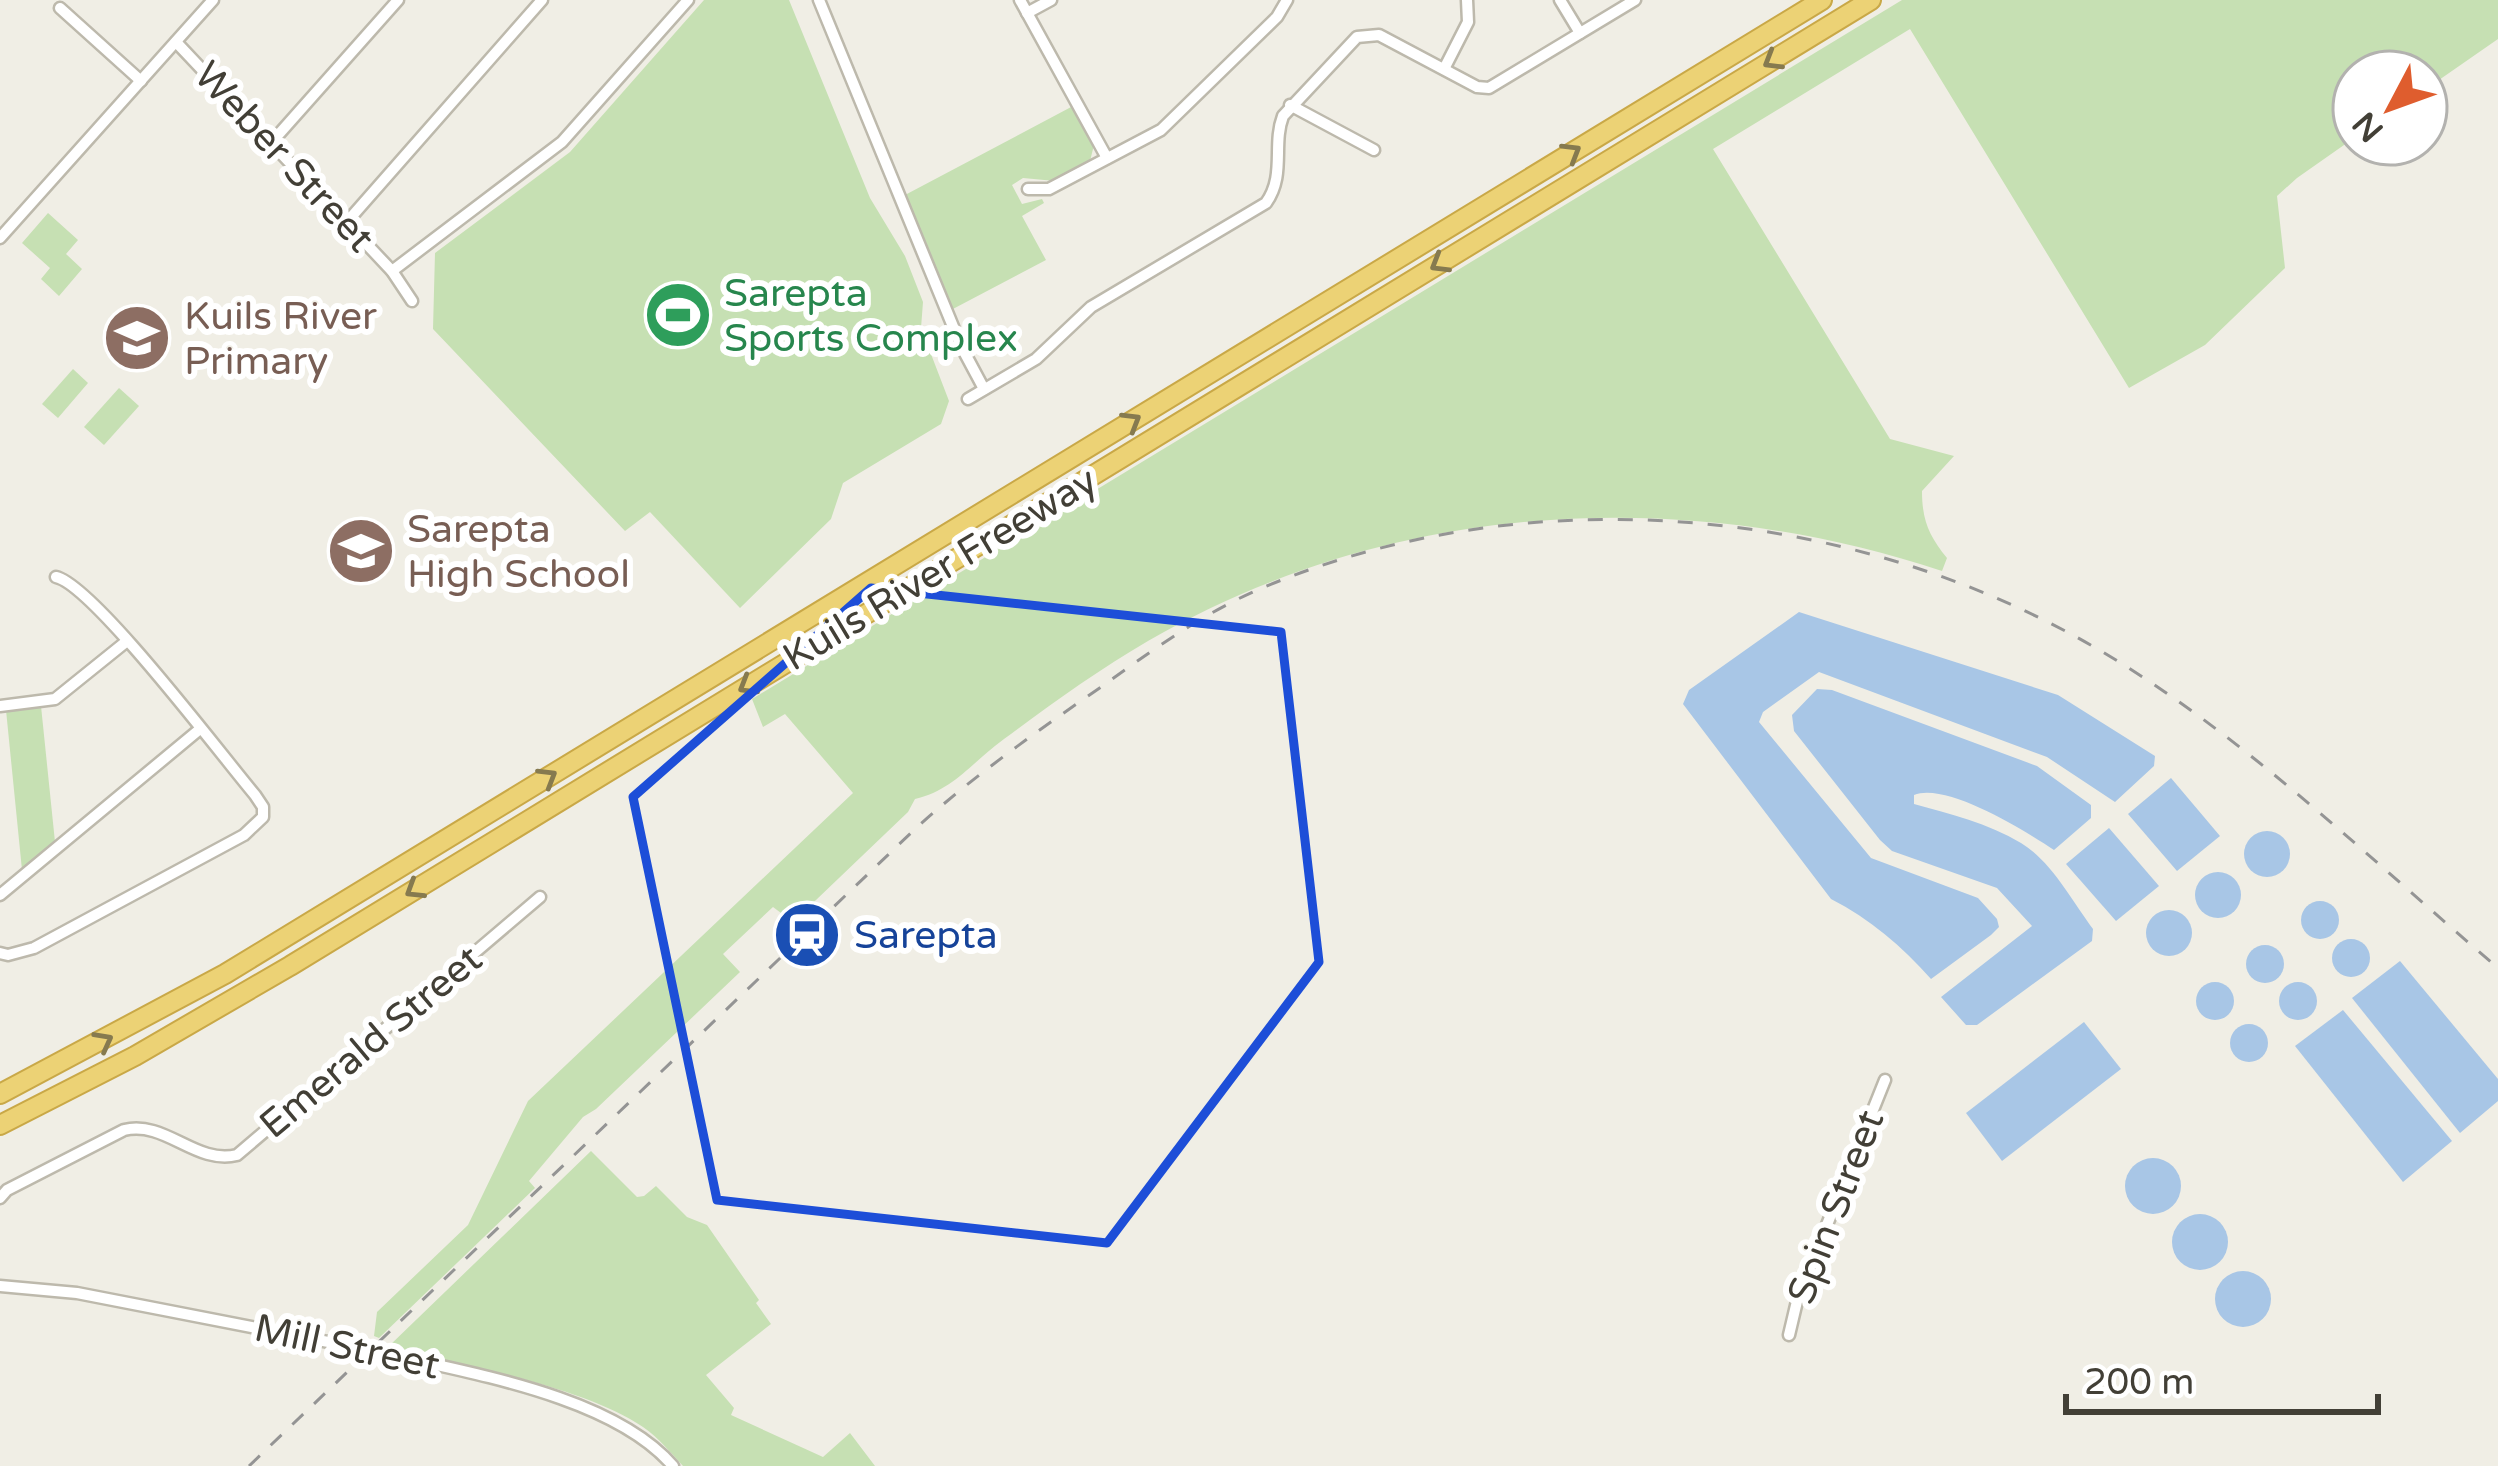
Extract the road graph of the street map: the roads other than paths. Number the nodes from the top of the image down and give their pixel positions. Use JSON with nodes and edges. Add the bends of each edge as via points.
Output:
{"nodes":[{"id":1,"x":194,"y":0,"type":"edge"},
{"id":2,"x":398,"y":0,"type":"edge"},
{"id":3,"x":542,"y":0,"type":"edge"},
{"id":4,"x":688,"y":0,"type":"edge"},
{"id":5,"x":819,"y":0,"type":"edge"},
{"id":6,"x":1020,"y":0,"type":"edge"},
{"id":7,"x":1052,"y":0,"type":"edge"},
{"id":8,"x":1287,"y":0,"type":"edge"},
{"id":9,"x":1467,"y":0,"type":"edge"},
{"id":10,"x":1560,"y":0,"type":"edge"},
{"id":11,"x":1635,"y":0,"type":"edge"},
{"id":12,"x":1822,"y":0,"type":"edge"},
{"id":13,"x":1871,"y":0,"type":"edge"},
{"id":14,"x":209,"y":5,"type":"edge"},
{"id":15,"x":60,"y":8,"type":"dead end"},
{"id":16,"x":1027,"y":13,"type":"junction"},
{"id":17,"x":1580,"y":33,"type":"junction"},
{"id":18,"x":176,"y":42,"type":"junction"},
{"id":19,"x":1444,"y":69,"type":"junction"},
{"id":20,"x":141,"y":81,"type":"junction"},
{"id":21,"x":1290,"y":105,"type":"junction"},
{"id":22,"x":271,"y":143,"type":"junction"},
{"id":23,"x":1374,"y":150,"type":"dead end"},
{"id":24,"x":1107,"y":158,"type":"junction"},
{"id":25,"x":1028,"y":189,"type":"dead end"},
{"id":26,"x":346,"y":223,"type":"junction"},
{"id":27,"x":0,"y":238,"type":"edge"},
{"id":28,"x":392,"y":271,"type":"junction"},
{"id":29,"x":412,"y":302,"type":"dead end"},
{"id":30,"x":984,"y":389,"type":"junction"},
{"id":31,"x":968,"y":399,"type":"dead end"},
{"id":32,"x":56,"y":577,"type":"dead end"},
{"id":33,"x":127,"y":641,"type":"junction"},
{"id":34,"x":0,"y":706,"type":"edge"},
{"id":35,"x":200,"y":729,"type":"junction"},
{"id":36,"x":0,"y":895,"type":"edge"},
{"id":37,"x":540,"y":897,"type":"dead end"},
{"id":38,"x":0,"y":952,"type":"edge"},
{"id":39,"x":1885,"y":1080,"type":"dead end"},
{"id":40,"x":0,"y":1094,"type":"edge"},
{"id":41,"x":0,"y":1125,"type":"edge"},
{"id":42,"x":0,"y":1198,"type":"edge"},
{"id":43,"x":0,"y":1286,"type":"edge"},
{"id":44,"x":1789,"y":1335,"type":"dead end"},
{"id":45,"x":673,"y":1466,"type":"edge"}],
"edges":[{"from":1,"to":14,"type":"street"},
{"from":2,"to":22,"type":"street"},
{"from":3,"to":26,"type":"street"},
{"from":4,"to":28,"type":"street","via":[[562,142]]},
{"from":5,"to":30,"type":"street"},
{"from":6,"to":16,"type":"street"},
{"from":7,"to":16,"type":"street"},
{"from":8,"to":24,"type":"street","via":[[1167,125]]},
{"from":9,"to":19,"type":"street","via":[[1468,22]]},
{"from":10,"to":17,"type":"street"},
{"from":11,"to":17,"type":"street"},
{"from":40,"to":12,"type":"highway","name":"Kuils River Freeway","one_way":true,"via":[[225,974]]},
{"from":13,"to":41,"type":"highway","name":"Kuils River Freeway","one_way":true,"via":[[290,966]]},
{"from":14,"to":18,"type":"street"},
{"from":15,"to":20,"type":"street"},
{"from":16,"to":24,"type":"street"},
{"from":17,"to":19,"type":"street","via":[[1493,87]]},
{"from":18,"to":20,"type":"street"},
{"from":18,"to":22,"type":"street","name":"Weber Street"},
{"from":19,"to":21,"type":"street","via":[[1366,33]]},
{"from":20,"to":27,"type":"street"},
{"from":21,"to":23,"type":"street"},
{"from":21,"to":30,"type":"street","via":[[1266,202],[1091,307],[1036,359]]},
{"from":22,"to":26,"type":"street","name":"Weber Street"},
{"from":24,"to":25,"type":"street","via":[[1049,188]]},
{"from":26,"to":28,"type":"street","name":"Weber Street"},
{"from":28,"to":29,"type":"street","name":"Weber Street"},
{"from":30,"to":31,"type":"street"},
{"from":32,"to":33,"type":"street","via":[[87,595]]},
{"from":33,"to":34,"type":"street","via":[[55,699]]},
{"from":33,"to":35,"type":"street"},
{"from":35,"to":36,"type":"street"},
{"from":35,"to":38,"type":"street","via":[[263,807],[257,825],[34,948]]},
{"from":37,"to":42,"type":"street","name":"Emerald Street","via":[[237,1155],[214,1156],[138,1127]]},
{"from":39,"to":44,"type":"street","name":"Spin Street"},
{"from":43,"to":45,"type":"street","name":"Mill Street","bridge":true,"via":[[77,1293],[496,1381],[609,1417]]}]}
